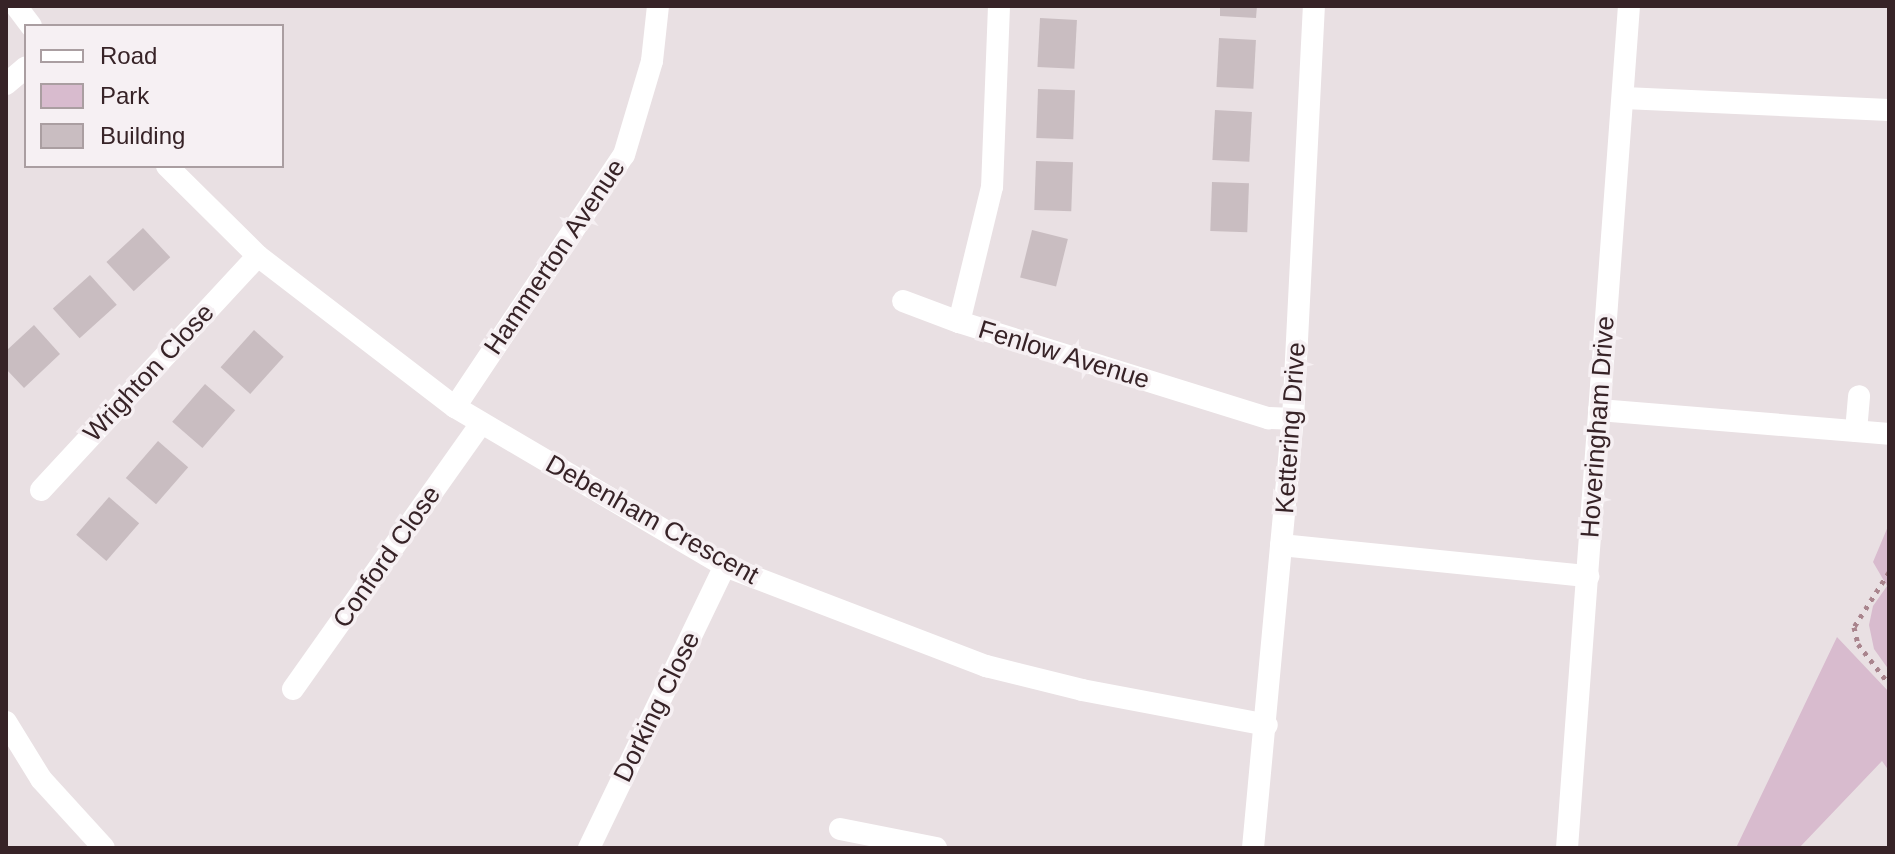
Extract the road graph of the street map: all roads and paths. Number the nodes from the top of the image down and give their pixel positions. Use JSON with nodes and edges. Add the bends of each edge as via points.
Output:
{"nodes":[{"id":1,"x":16,"y":6,"type":"edge"},
{"id":2,"x":658,"y":6,"type":"edge"},
{"id":3,"x":999,"y":6,"type":"edge"},
{"id":4,"x":1314,"y":6,"type":"edge"},
{"id":5,"x":1629,"y":6,"type":"edge"},
{"id":6,"x":30,"y":24,"type":"edge"},
{"id":7,"x":24,"y":69,"type":"edge"},
{"id":8,"x":6,"y":84,"type":"edge"},
{"id":9,"x":1624,"y":98,"type":"junction"},
{"id":10,"x":1889,"y":110,"type":"edge"},
{"id":11,"x":169,"y":168,"type":"edge"},
{"id":12,"x":258,"y":256,"type":"junction"},
{"id":13,"x":903,"y":301,"type":"dead end"},
{"id":14,"x":959,"y":322,"type":"junction"},
{"id":15,"x":1859,"y":396,"type":"dead end"},
{"id":16,"x":455,"y":407,"type":"junction"},
{"id":17,"x":1599,"y":410,"type":"junction"},
{"id":18,"x":1293,"y":419,"type":"junction"},
{"id":19,"x":480,"y":425,"type":"junction"},
{"id":20,"x":1856,"y":431,"type":"junction"},
{"id":21,"x":1889,"y":434,"type":"edge"},
{"id":22,"x":41,"y":490,"type":"dead end"},
{"id":23,"x":1281,"y":545,"type":"junction"},
{"id":24,"x":725,"y":566,"type":"junction"},
{"id":25,"x":1889,"y":572,"type":"edge"},
{"id":26,"x":1588,"y":576,"type":"junction"},
{"id":27,"x":1889,"y":684,"type":"edge"},
{"id":28,"x":293,"y":689,"type":"dead end"},
{"id":29,"x":6,"y":722,"type":"edge"},
{"id":30,"x":1267,"y":725,"type":"junction"},
{"id":31,"x":840,"y":829,"type":"dead end"},
{"id":32,"x":104,"y":848,"type":"edge"},
{"id":33,"x":589,"y":848,"type":"edge"},
{"id":34,"x":936,"y":848,"type":"edge"},
{"id":35,"x":1253,"y":848,"type":"edge"},
{"id":36,"x":1567,"y":848,"type":"edge"}],
"edges":[{"from":1,"to":6,"type":"street"},
{"from":2,"to":16,"type":"street","name":"Hammerton Avenue","via":[[652,61],[624,155]]},
{"from":3,"to":14,"type":"street","name":"Fenlow Avenue","via":[[992,187]]},
{"from":4,"to":18,"type":"street","name":"Kettering Drive"},
{"from":5,"to":9,"type":"street","name":"Hoveringham Drive"},
{"from":7,"to":8,"type":"street"},
{"from":9,"to":10,"type":"street"},
{"from":9,"to":17,"type":"street","name":"Hoveringham Drive"},
{"from":11,"to":12,"type":"street","name":"Debenham Crescent"},
{"from":12,"to":16,"type":"street","name":"Debenham Crescent"},
{"from":12,"to":22,"type":"street","name":"Wrighton Close"},
{"from":13,"to":14,"type":"street"},
{"from":14,"to":18,"type":"street","name":"Fenlow Avenue","via":[[1268,418]]},
{"from":15,"to":20,"type":"street"},
{"from":16,"to":19,"type":"street","name":"Debenham Crescent"},
{"from":17,"to":20,"type":"street"},
{"from":17,"to":26,"type":"street","name":"Hoveringham Drive"},
{"from":18,"to":23,"type":"street","name":"Kettering Drive"},
{"from":19,"to":24,"type":"street","name":"Debenham Crescent"},
{"from":19,"to":28,"type":"street","name":"Conford Close"},
{"from":20,"to":21,"type":"street"},
{"from":23,"to":26,"type":"street"},
{"from":23,"to":30,"type":"street","name":"Kettering Drive"},
{"from":24,"to":30,"type":"street","name":"Debenham Crescent","via":[[986,666]]},
{"from":24,"to":33,"type":"street","name":"Dorking Close"},
{"from":25,"to":27,"type":"path","via":[[1854,627],[1858,644]]},
{"from":26,"to":36,"type":"street","name":"Hoveringham Drive"},
{"from":29,"to":32,"type":"street","via":[[41,779]]},
{"from":30,"to":35,"type":"street","name":"Kettering Drive"},
{"from":31,"to":34,"type":"street"}]}
